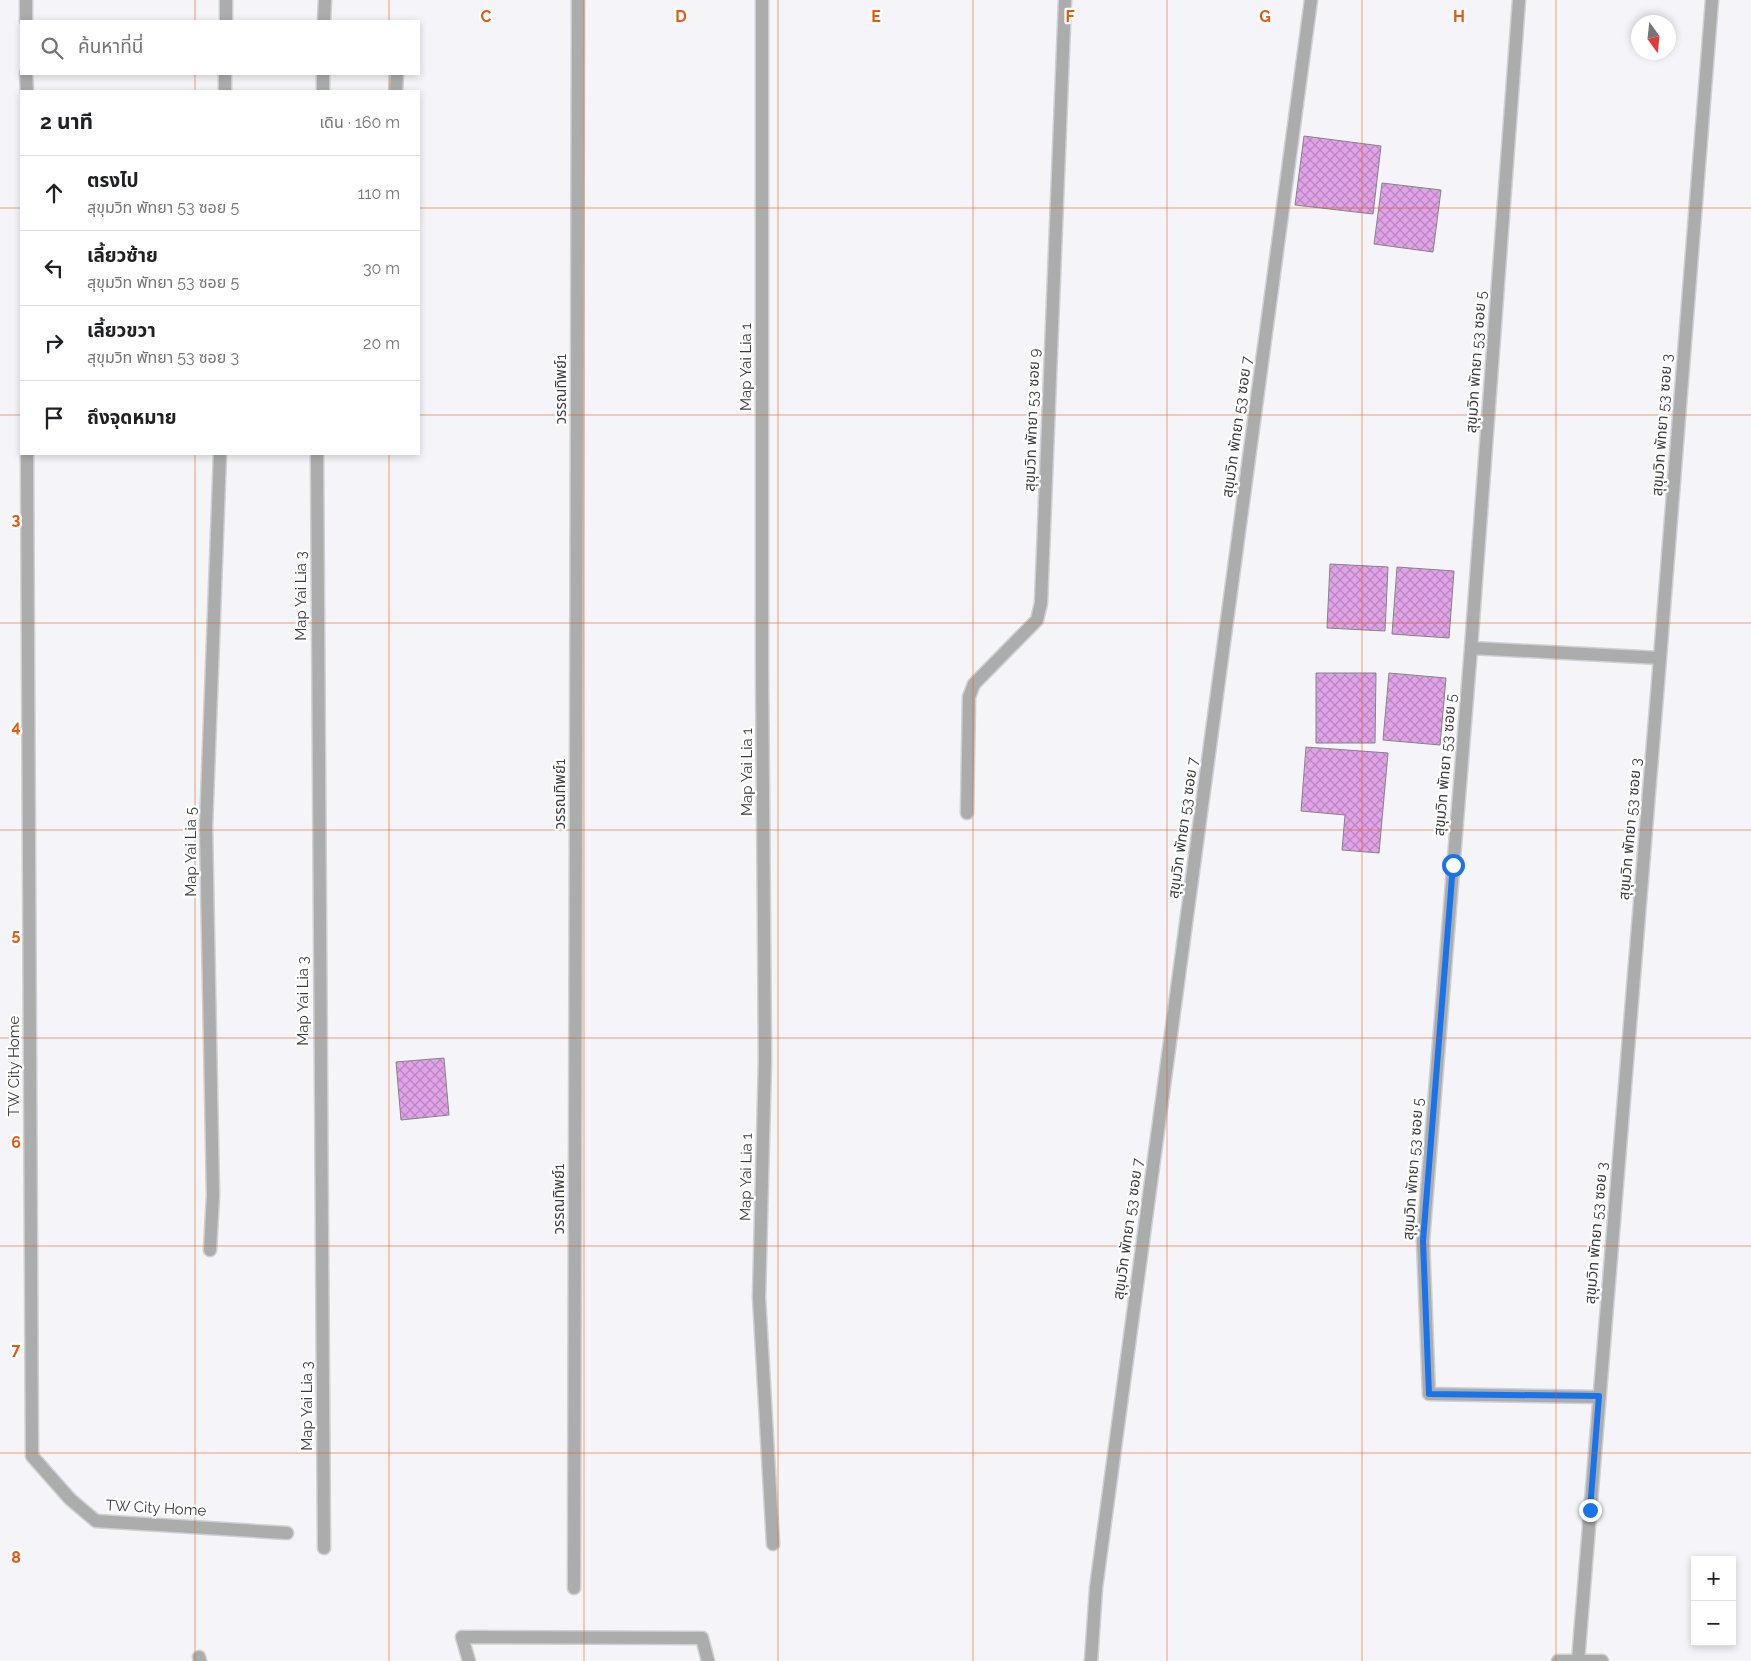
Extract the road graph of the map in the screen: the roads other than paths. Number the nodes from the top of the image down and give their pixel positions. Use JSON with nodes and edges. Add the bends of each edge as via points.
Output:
{"nodes":[{"id":1,"x":26,"y":0,"type":"edge"},
{"id":2,"x":226,"y":0,"type":"edge"},
{"id":3,"x":325,"y":0,"type":"edge"},
{"id":4,"x":578,"y":0,"type":"edge"},
{"id":5,"x":762,"y":0,"type":"edge"},
{"id":6,"x":1065,"y":0,"type":"edge"},
{"id":7,"x":1311,"y":0,"type":"edge"},
{"id":8,"x":1518,"y":0,"type":"edge"},
{"id":9,"x":1712,"y":0,"type":"edge"},
{"id":10,"x":26,"y":20,"type":"edge"},
{"id":11,"x":226,"y":20,"type":"edge"},
{"id":12,"x":324,"y":20,"type":"edge"},
{"id":13,"x":26,"y":75,"type":"edge"},
{"id":14,"x":225,"y":75,"type":"edge"},
{"id":15,"x":323,"y":75,"type":"edge"},
{"id":16,"x":397,"y":75,"type":"edge"},
{"id":17,"x":26,"y":90,"type":"edge"},
{"id":18,"x":225,"y":90,"type":"edge"},
{"id":19,"x":323,"y":90,"type":"edge"},
{"id":20,"x":396,"y":90,"type":"edge"},
{"id":21,"x":27,"y":455,"type":"edge"},
{"id":22,"x":220,"y":455,"type":"edge"},
{"id":23,"x":317,"y":455,"type":"edge"},
{"id":24,"x":1471,"y":648,"type":"junction"},
{"id":25,"x":1660,"y":658,"type":"junction"},
{"id":26,"x":967,"y":813,"type":"dead end"},
{"id":27,"x":210,"y":1250,"type":"dead end"},
{"id":28,"x":1599,"y":1396,"type":"junction"},
{"id":29,"x":287,"y":1533,"type":"dead end"},
{"id":30,"x":773,"y":1544,"type":"dead end"},
{"id":31,"x":324,"y":1548,"type":"dead end"},
{"id":32,"x":574,"y":1588,"type":"dead end"},
{"id":33,"x":1578,"y":1660,"type":"edge"},
{"id":34,"x":469,"y":1661,"type":"edge"},
{"id":35,"x":708,"y":1661,"type":"edge"},
{"id":36,"x":1091,"y":1661,"type":"edge"},
{"id":37,"x":1558,"y":1661,"type":"edge"},
{"id":38,"x":1602,"y":1661,"type":"edge"}],
"edges":[{"from":1,"to":10,"type":"street"},
{"from":2,"to":11,"type":"street"},
{"from":3,"to":12,"type":"street"},
{"from":4,"to":32,"type":"street","name":"วรรณทิพย์1"},
{"from":5,"to":30,"type":"street","name":"Map Yai Lia 1","via":[[765,1060],[759,1297]]},
{"from":6,"to":26,"type":"street","name":"สุขุมวิท พัทยา 53 ซอย 9","via":[[1041,603],[1037,620],[974,684],[968,697]]},
{"from":7,"to":36,"type":"street","name":"สุขุมวิท พัทยา 53 ซอย 7","via":[[1096,1588]]},
{"from":8,"to":24,"type":"street","name":"สุขุมวิท พัทยา 53 ซอย 5"},
{"from":9,"to":25,"type":"street","name":"สุขุมวิท พัทยา 53 ซอย 3"},
{"from":13,"to":17,"type":"street"},
{"from":14,"to":18,"type":"street"},
{"from":15,"to":19,"type":"street"},
{"from":16,"to":20,"type":"street"},
{"from":21,"to":29,"type":"street","name":"TW City Home","via":[[32,1456],[70,1499],[96,1521]]},
{"from":22,"to":27,"type":"street","name":"Map Yai Lia 5","via":[[206,827],[213,1195]]},
{"from":23,"to":31,"type":"street","name":"Map Yai Lia 3"},
{"from":24,"to":25,"type":"street"},
{"from":24,"to":28,"type":"street","name":"สุขุมวิท พัทยา 53 ซอย 5","via":[[1423,1241],[1429,1394]]},
{"from":25,"to":28,"type":"street","name":"สุขุมวิท พัทยา 53 ซอย 3"},
{"from":28,"to":33,"type":"street","name":"สุขุมวิท พัทยา 53 ซอย 3"},
{"from":33,"to":37,"type":"street"},
{"from":33,"to":38,"type":"street"},
{"from":34,"to":35,"type":"street","via":[[462,1637],[702,1638]]}]}
